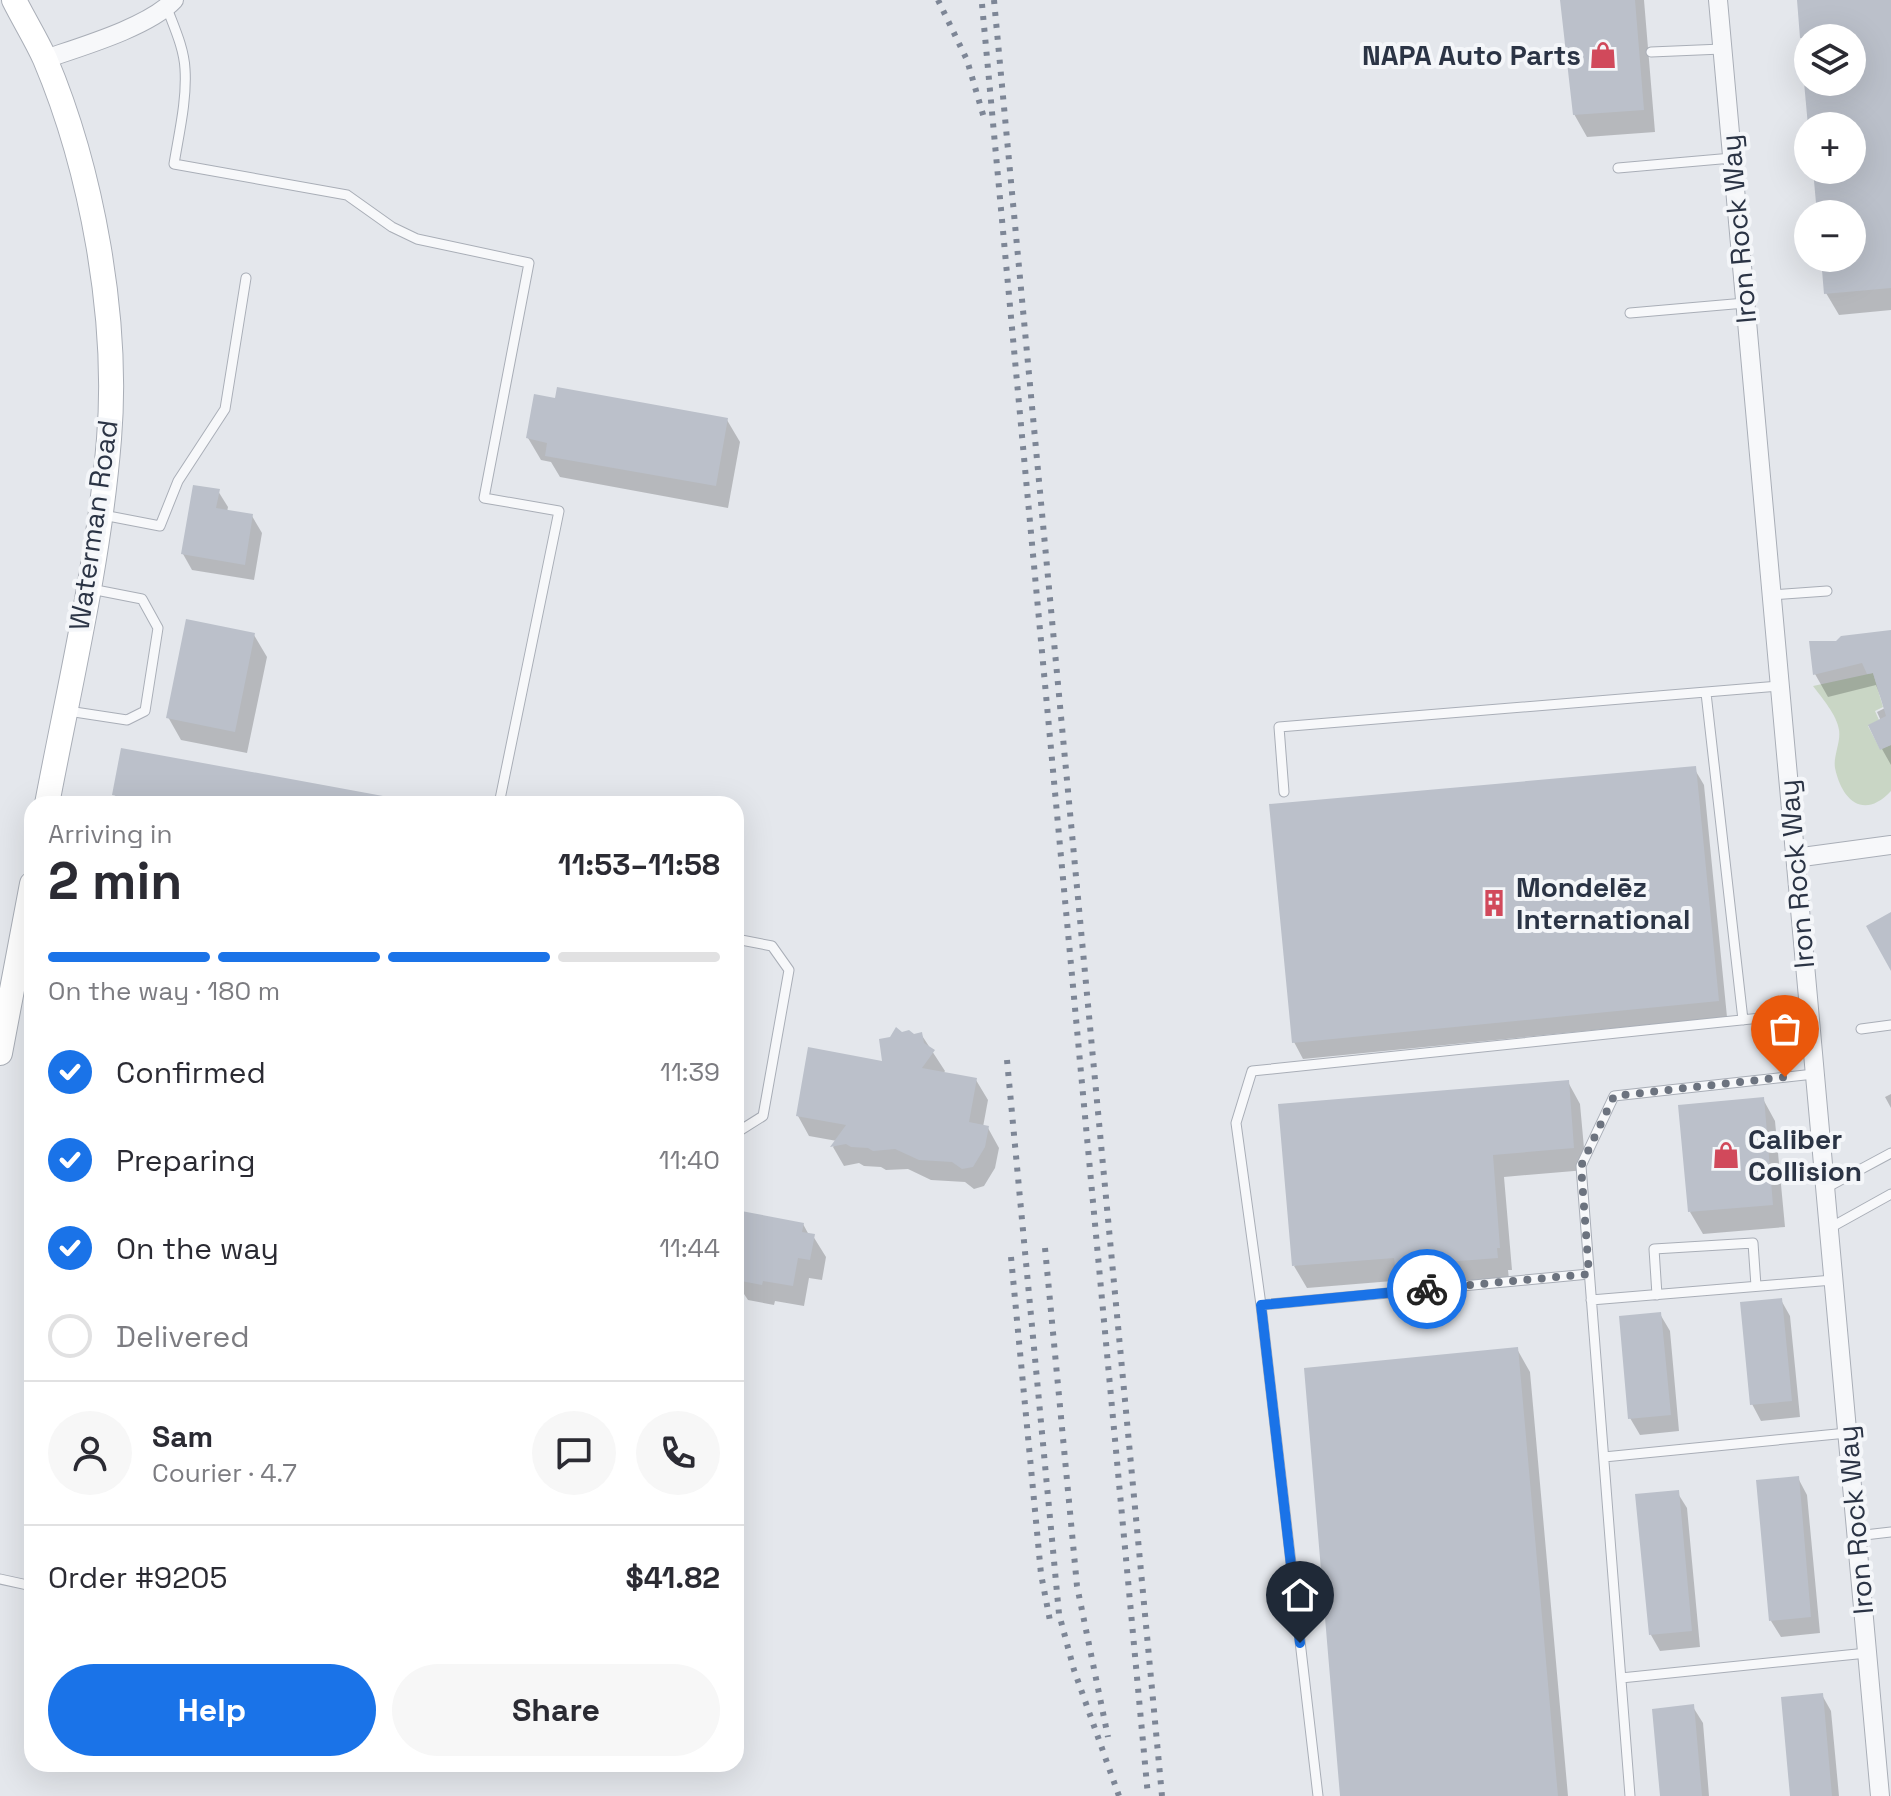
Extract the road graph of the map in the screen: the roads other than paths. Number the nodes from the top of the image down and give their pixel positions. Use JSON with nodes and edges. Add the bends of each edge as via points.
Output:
{"nodes":[{"id":1,"x":14,"y":0,"type":"edge"},
{"id":2,"x":1718,"y":0,"type":"edge"},
{"id":3,"x":170,"y":4,"type":"edge"},
{"id":4,"x":1722,"y":49,"type":"junction"},
{"id":5,"x":1651,"y":52,"type":"dead end"},
{"id":6,"x":45,"y":59,"type":"junction"},
{"id":7,"x":1732,"y":158,"type":"junction"},
{"id":8,"x":1618,"y":168,"type":"dead end"},
{"id":9,"x":246,"y":278,"type":"dead end"},
{"id":10,"x":1745,"y":303,"type":"junction"},
{"id":11,"x":1630,"y":313,"type":"dead end"},
{"id":12,"x":99,"y":515,"type":"junction"},
{"id":13,"x":88,"y":589,"type":"junction"},
{"id":14,"x":1827,"y":591,"type":"dead end"},
{"id":15,"x":1771,"y":595,"type":"junction"},
{"id":16,"x":1779,"y":686,"type":"junction"},
{"id":17,"x":1706,"y":693,"type":"junction"},
{"id":18,"x":65,"y":711,"type":"junction"},
{"id":19,"x":1284,"y":792,"type":"dead end"},
{"id":20,"x":49,"y":796,"type":"edge"},
{"id":21,"x":501,"y":796,"type":"edge"},
{"id":22,"x":1891,"y":845,"type":"edge"},
{"id":23,"x":1795,"y":858,"type":"junction"},
{"id":24,"x":24,"y":926,"type":"edge"},
{"id":25,"x":744,"y":941,"type":"edge"},
{"id":26,"x":1808,"y":1013,"type":"junction"},
{"id":27,"x":1743,"y":1020,"type":"junction"},
{"id":28,"x":1891,"y":1025,"type":"edge"},
{"id":29,"x":1861,"y":1029,"type":"dead end"},
{"id":30,"x":0,"y":1053,"type":"edge"},
{"id":31,"x":1814,"y":1074,"type":"junction"},
{"id":32,"x":744,"y":1128,"type":"edge"},
{"id":33,"x":1891,"y":1153,"type":"edge"},
{"id":34,"x":1824,"y":1189,"type":"junction"},
{"id":35,"x":1891,"y":1194,"type":"edge"},
{"id":36,"x":1828,"y":1229,"type":"junction"},
{"id":37,"x":1589,"y":1274,"type":"junction"},
{"id":38,"x":1833,"y":1280,"type":"junction"},
{"id":39,"x":1756,"y":1286,"type":"junction"},
{"id":40,"x":1657,"y":1295,"type":"junction"},
{"id":41,"x":1591,"y":1300,"type":"junction"},
{"id":42,"x":1261,"y":1305,"type":"junction"},
{"id":43,"x":1847,"y":1433,"type":"junction"},
{"id":44,"x":1604,"y":1457,"type":"junction"},
{"id":45,"x":1891,"y":1532,"type":"edge"},
{"id":46,"x":1856,"y":1536,"type":"junction"},
{"id":47,"x":0,"y":1579,"type":"edge"},
{"id":48,"x":24,"y":1584,"type":"edge"},
{"id":49,"x":1867,"y":1653,"type":"junction"},
{"id":50,"x":1621,"y":1678,"type":"junction"},
{"id":51,"x":1318,"y":1796,"type":"edge"},
{"id":52,"x":1630,"y":1796,"type":"edge"},
{"id":53,"x":1880,"y":1796,"type":"edge"}],
"edges":[{"from":1,"to":6,"type":"main road","name":"Waterman Road"},
{"from":2,"to":4,"type":"street","name":"Iron Rock Way"},
{"from":3,"to":6,"type":"street","via":[[154,16]]},
{"from":3,"to":21,"type":"lane","via":[[185,66],[174,164],[347,195],[417,239],[529,263],[484,498],[559,511]]},
{"from":4,"to":5,"type":"lane"},
{"from":4,"to":7,"type":"street","name":"Iron Rock Way"},
{"from":6,"to":12,"type":"main road","name":"Waterman Road","via":[[77,152],[98,243],[108,321],[109,437]]},
{"from":7,"to":8,"type":"lane"},
{"from":7,"to":10,"type":"street","name":"Iron Rock Way"},
{"from":9,"to":12,"type":"lane","via":[[225,409],[178,481],[160,526]]},
{"from":10,"to":11,"type":"lane"},
{"from":10,"to":15,"type":"street","name":"Iron Rock Way"},
{"from":12,"to":13,"type":"main road","name":"Waterman Road"},
{"from":13,"to":18,"type":"main road","name":"Waterman Road"},
{"from":13,"to":18,"type":"lane","via":[[142,599],[158,628],[145,711],[127,720]]},
{"from":14,"to":15,"type":"lane"},
{"from":15,"to":16,"type":"street","name":"Iron Rock Way"},
{"from":16,"to":17,"type":"lane"},
{"from":16,"to":23,"type":"street","name":"Iron Rock Way"},
{"from":17,"to":19,"type":"lane","via":[[1279,727]]},
{"from":17,"to":27,"type":"lane"},
{"from":18,"to":20,"type":"main road","name":"Waterman Road"},
{"from":22,"to":23,"type":"street"},
{"from":23,"to":26,"type":"street","name":"Iron Rock Way"},
{"from":24,"to":30,"type":"main road"},
{"from":25,"to":32,"type":"lane","via":[[772,946],[789,970],[763,1116]]},
{"from":26,"to":27,"type":"lane"},
{"from":26,"to":31,"type":"street","name":"Iron Rock Way"},
{"from":27,"to":42,"type":"lane","via":[[1252,1071],[1236,1123]]},
{"from":28,"to":29,"type":"lane"},
{"from":31,"to":34,"type":"street","name":"Iron Rock Way"},
{"from":31,"to":37,"type":"lane","via":[[1614,1096],[1581,1166]]},
{"from":33,"to":34,"type":"lane"},
{"from":34,"to":36,"type":"street","name":"Iron Rock Way"},
{"from":35,"to":36,"type":"lane"},
{"from":36,"to":38,"type":"street","name":"Iron Rock Way"},
{"from":37,"to":41,"type":"lane"},
{"from":37,"to":42,"type":"lane"},
{"from":38,"to":39,"type":"lane"},
{"from":38,"to":43,"type":"street","name":"Iron Rock Way"},
{"from":39,"to":40,"type":"lane"},
{"from":39,"to":40,"type":"lane","via":[[1753,1243],[1654,1249]]},
{"from":40,"to":41,"type":"lane"},
{"from":41,"to":44,"type":"lane"},
{"from":42,"to":51,"type":"lane"},
{"from":43,"to":44,"type":"lane"},
{"from":43,"to":46,"type":"street","name":"Iron Rock Way"},
{"from":44,"to":50,"type":"lane"},
{"from":45,"to":46,"type":"lane"},
{"from":46,"to":49,"type":"street","name":"Iron Rock Way"},
{"from":47,"to":48,"type":"lane"},
{"from":49,"to":50,"type":"lane"},
{"from":49,"to":53,"type":"street","name":"Iron Rock Way"},
{"from":50,"to":52,"type":"lane"}]}
